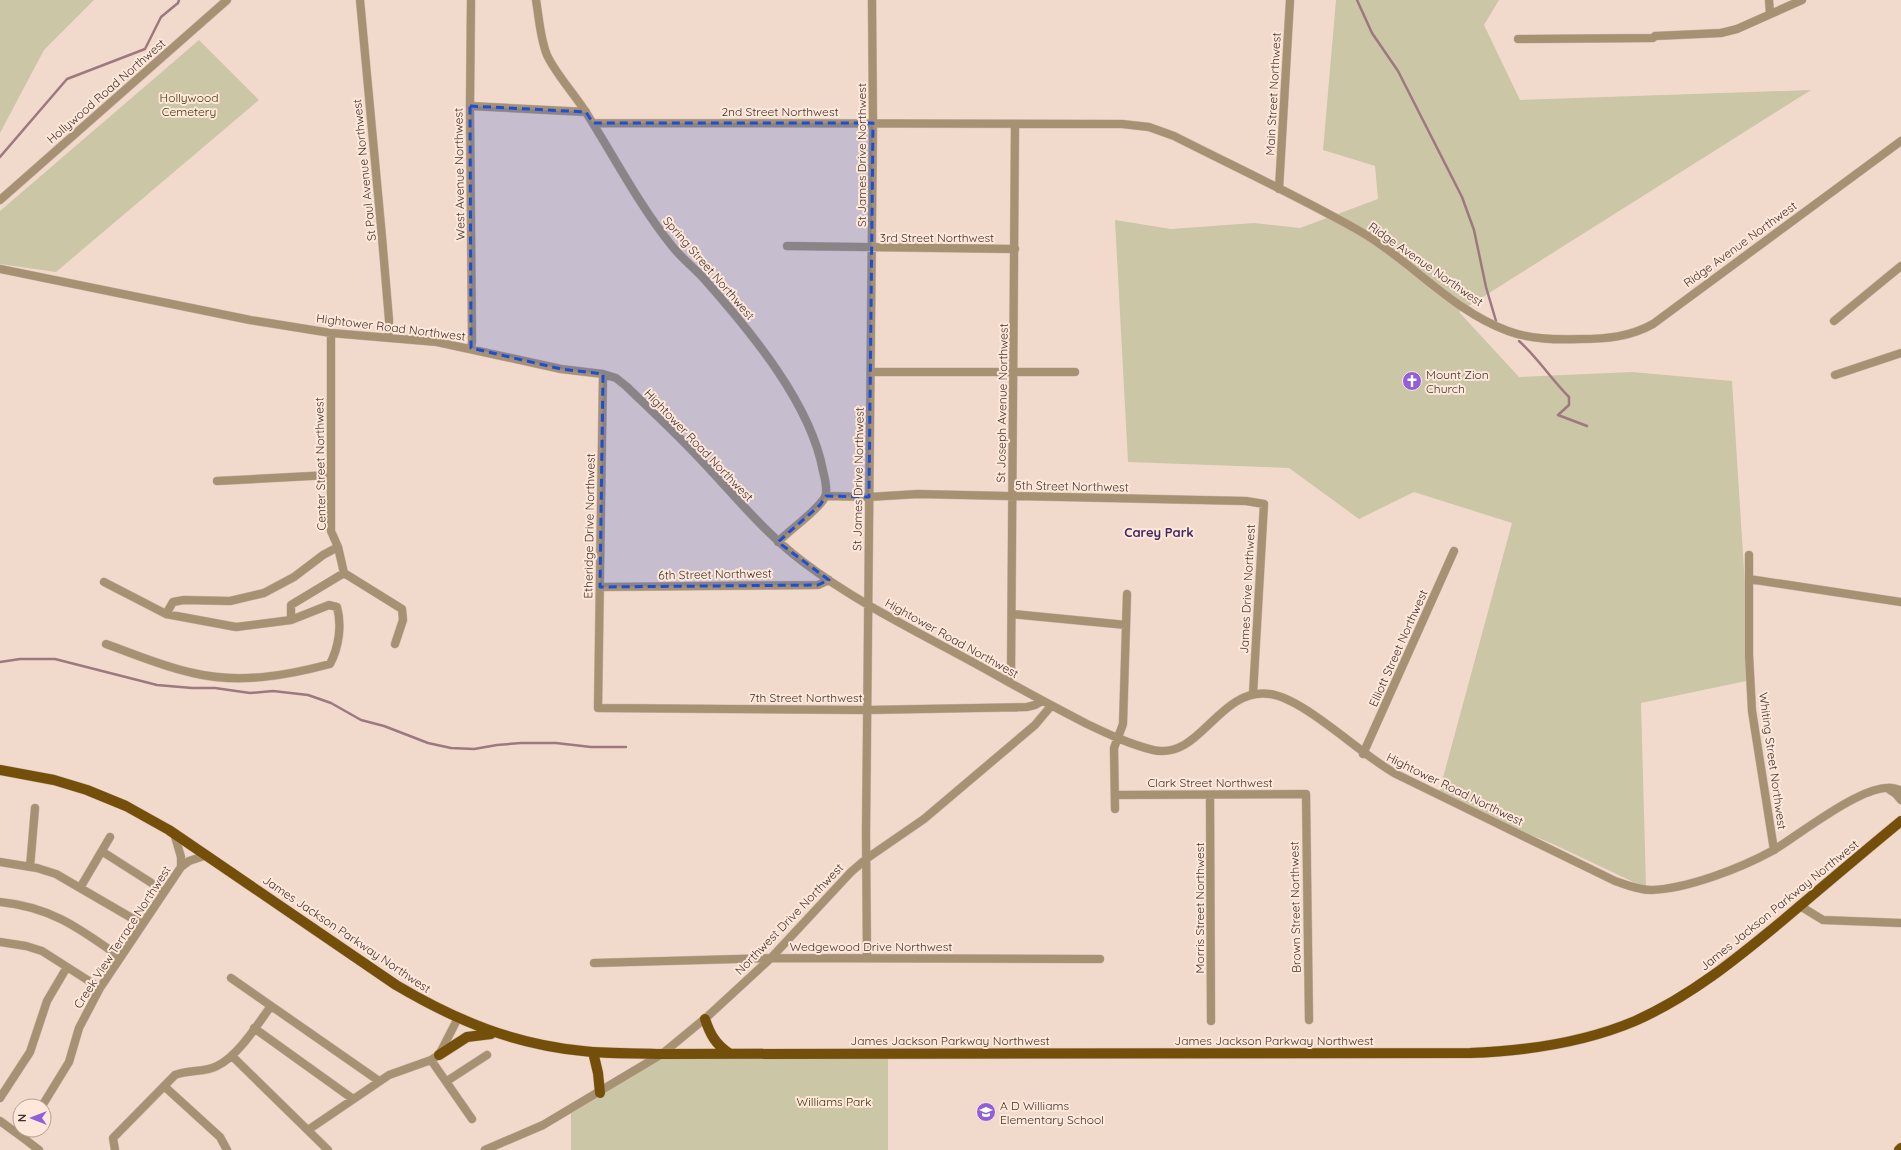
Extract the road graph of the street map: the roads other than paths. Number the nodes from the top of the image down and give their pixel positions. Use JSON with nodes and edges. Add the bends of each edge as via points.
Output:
{"nodes":[{"id":1,"x":227,"y":0,"type":"edge"},
{"id":2,"x":360,"y":0,"type":"edge"},
{"id":3,"x":470,"y":0,"type":"edge"},
{"id":4,"x":536,"y":0,"type":"edge"},
{"id":5,"x":872,"y":0,"type":"edge"},
{"id":6,"x":1290,"y":0,"type":"edge"},
{"id":7,"x":1770,"y":0,"type":"edge"},
{"id":8,"x":1802,"y":0,"type":"edge"},
{"id":9,"x":1770,"y":14,"type":"junction"},
{"id":10,"x":1518,"y":39,"type":"dead end"},
{"id":11,"x":470,"y":106,"type":"junction"},
{"id":12,"x":586,"y":112,"type":"junction"},
{"id":13,"x":593,"y":123,"type":"junction"},
{"id":14,"x":874,"y":123,"type":"junction"},
{"id":15,"x":1015,"y":124,"type":"junction"},
{"id":16,"x":1901,"y":141,"type":"edge"},
{"id":17,"x":1279,"y":189,"type":"junction"},
{"id":18,"x":0,"y":200,"type":"edge"},
{"id":19,"x":787,"y":246,"type":"dead end"},
{"id":20,"x":873,"y":248,"type":"junction"},
{"id":21,"x":1015,"y":249,"type":"junction"},
{"id":22,"x":1901,"y":266,"type":"edge"},
{"id":23,"x":0,"y":270,"type":"edge"},
{"id":24,"x":1834,"y":321,"type":"dead end"},
{"id":25,"x":330,"y":333,"type":"junction"},
{"id":26,"x":389,"y":338,"type":"junction"},
{"id":27,"x":471,"y":348,"type":"junction"},
{"id":28,"x":1901,"y":353,"type":"edge"},
{"id":29,"x":872,"y":372,"type":"junction"},
{"id":30,"x":1014,"y":372,"type":"junction"},
{"id":31,"x":1075,"y":372,"type":"dead end"},
{"id":32,"x":603,"y":374,"type":"junction"},
{"id":33,"x":1835,"y":374,"type":"dead end"},
{"id":34,"x":330,"y":475,"type":"junction"},
{"id":35,"x":217,"y":481,"type":"dead end"},
{"id":36,"x":826,"y":496,"type":"junction"},
{"id":37,"x":870,"y":497,"type":"junction"},
{"id":38,"x":1013,"y":497,"type":"junction"},
{"id":39,"x":1246,"y":501,"type":"joint"},
{"id":40,"x":778,"y":542,"type":"junction"},
{"id":41,"x":338,"y":547,"type":"junction"},
{"id":42,"x":1454,"y":551,"type":"dead end"},
{"id":43,"x":1749,"y":555,"type":"dead end"},
{"id":44,"x":344,"y":573,"type":"junction"},
{"id":45,"x":1749,"y":579,"type":"junction"},
{"id":46,"x":829,"y":580,"type":"junction"},
{"id":47,"x":104,"y":582,"type":"dead end"},
{"id":48,"x":600,"y":587,"type":"junction"},
{"id":49,"x":1127,"y":594,"type":"dead end"},
{"id":50,"x":1901,"y":602,"type":"edge"},
{"id":51,"x":868,"y":606,"type":"junction"},
{"id":52,"x":166,"y":614,"type":"junction"},
{"id":53,"x":1012,"y":614,"type":"junction"},
{"id":54,"x":291,"y":620,"type":"junction"},
{"id":55,"x":1126,"y":625,"type":"junction"},
{"id":56,"x":106,"y":644,"type":"dead end"},
{"id":57,"x":395,"y":644,"type":"dead end"},
{"id":58,"x":598,"y":678,"type":"joint"},
{"id":59,"x":1009,"y":682,"type":"junction"},
{"id":60,"x":1253,"y":694,"type":"junction"},
{"id":61,"x":1042,"y":701,"type":"junction"},
{"id":62,"x":1051,"y":706,"type":"junction"},
{"id":63,"x":867,"y":710,"type":"junction"},
{"id":64,"x":1117,"y":738,"type":"junction"},
{"id":65,"x":1363,"y":754,"type":"junction"},
{"id":66,"x":0,"y":770,"type":"edge"},
{"id":67,"x":1901,"y":785,"type":"edge"},
{"id":68,"x":1888,"y":788,"type":"junction"},
{"id":69,"x":1901,"y":791,"type":"edge"},
{"id":70,"x":1306,"y":794,"type":"joint"},
{"id":71,"x":1115,"y":795,"type":"junction"},
{"id":72,"x":1210,"y":795,"type":"junction"},
{"id":73,"x":1901,"y":800,"type":"edge"},
{"id":74,"x":35,"y":808,"type":"dead end"},
{"id":75,"x":1115,"y":808,"type":"dead end"},
{"id":76,"x":1901,"y":821,"type":"edge"},
{"id":77,"x":174,"y":833,"type":"junction"},
{"id":78,"x":110,"y":837,"type":"dead end"},
{"id":79,"x":1774,"y":850,"type":"junction"},
{"id":80,"x":103,"y":852,"type":"junction"},
{"id":81,"x":207,"y":855,"type":"junction"},
{"id":82,"x":866,"y":858,"type":"junction"},
{"id":83,"x":0,"y":862,"type":"edge"},
{"id":84,"x":30,"y":867,"type":"junction"},
{"id":85,"x":181,"y":867,"type":"junction"},
{"id":86,"x":80,"y":888,"type":"junction"},
{"id":87,"x":164,"y":891,"type":"junction"},
{"id":88,"x":0,"y":902,"type":"edge"},
{"id":89,"x":1800,"y":906,"type":"junction"},
{"id":90,"x":1901,"y":923,"type":"edge"},
{"id":91,"x":142,"y":924,"type":"junction"},
{"id":92,"x":0,"y":942,"type":"edge"},
{"id":93,"x":120,"y":957,"type":"junction"},
{"id":94,"x":771,"y":958,"type":"junction"},
{"id":95,"x":867,"y":958,"type":"junction"},
{"id":96,"x":1100,"y":959,"type":"dead end"},
{"id":97,"x":594,"y":963,"type":"dead end"},
{"id":98,"x":67,"y":967,"type":"junction"},
{"id":99,"x":231,"y":978,"type":"dead end"},
{"id":100,"x":100,"y":988,"type":"junction"},
{"id":101,"x":271,"y":1006,"type":"junction"},
{"id":102,"x":458,"y":1018,"type":"junction"},
{"id":103,"x":705,"y":1018,"type":"junction"},
{"id":104,"x":1309,"y":1020,"type":"dead end"},
{"id":105,"x":1211,"y":1021,"type":"dead end"},
{"id":106,"x":254,"y":1028,"type":"junction"},
{"id":107,"x":499,"y":1034,"type":"junction"},
{"id":108,"x":593,"y":1052,"type":"junction"},
{"id":109,"x":662,"y":1054,"type":"junction"},
{"id":110,"x":730,"y":1054,"type":"junction"},
{"id":111,"x":487,"y":1055,"type":"dead end"},
{"id":112,"x":232,"y":1056,"type":"junction"},
{"id":113,"x":435,"y":1057,"type":"junction"},
{"id":114,"x":379,"y":1081,"type":"junction"},
{"id":115,"x":446,"y":1081,"type":"junction"},
{"id":116,"x":164,"y":1086,"type":"junction"},
{"id":117,"x":600,"y":1093,"type":"junction"},
{"id":118,"x":0,"y":1098,"type":"edge"},
{"id":119,"x":47,"y":1098,"type":"edge"},
{"id":120,"x":353,"y":1099,"type":"junction"},
{"id":121,"x":472,"y":1119,"type":"dead end"},
{"id":122,"x":0,"y":1121,"type":"edge"},
{"id":123,"x":12,"y":1127,"type":"edge"},
{"id":124,"x":308,"y":1130,"type":"junction"},
{"id":125,"x":28,"y":1138,"type":"edge"},
{"id":126,"x":1901,"y":1148,"type":"edge"},
{"id":127,"x":39,"y":1150,"type":"edge"},
{"id":128,"x":115,"y":1150,"type":"edge"},
{"id":129,"x":227,"y":1150,"type":"edge"},
{"id":130,"x":328,"y":1150,"type":"edge"},
{"id":131,"x":485,"y":1150,"type":"edge"},
{"id":132,"x":1899,"y":1150,"type":"edge"}],
"edges":[{"from":1,"to":18,"type":"street","name":"Hollywood Road Northwest"},
{"from":2,"to":26,"type":"street","name":"St Paul Avenue Northwest"},
{"from":3,"to":11,"type":"street","name":"West Avenue Northwest"},
{"from":4,"to":12,"type":"street","name":"Spring Street Northwest","via":[[547,56]]},
{"from":5,"to":14,"type":"street","name":"St James Drive Northwest"},
{"from":6,"to":17,"type":"street","name":"Main Street Northwest"},
{"from":7,"to":9,"type":"street"},
{"from":8,"to":9,"type":"street"},
{"from":9,"to":10,"type":"street","via":[[1720,33],[1653,38]]},
{"from":11,"to":12,"type":"street"},
{"from":11,"to":27,"type":"street","name":"West Avenue Northwest"},
{"from":12,"to":13,"type":"street","name":"Spring Street Northwest"},
{"from":13,"to":14,"type":"street","name":"2nd Street Northwest"},
{"from":13,"to":36,"type":"street","name":"Spring Street Northwest","via":[[649,216],[673,248],[706,280],[747,329],[792,394],[815,437],[822,461]]},
{"from":14,"to":15,"type":"street","name":"2nd Street Northwest"},
{"from":14,"to":20,"type":"street","name":"St James Drive Northwest"},
{"from":15,"to":17,"type":"street","name":"Ridge Avenue Northwest","via":[[1122,124],[1150,127],[1174,136]]},
{"from":15,"to":21,"type":"street","name":"St Joseph Avenue Northwest"},
{"from":16,"to":17,"type":"street","name":"Ridge Avenue Northwest","via":[[1653,324],[1630,335],[1600,339],[1571,340],[1523,335],[1494,325],[1462,307],[1365,234]]},
{"from":19,"to":20,"type":"street","name":"3rd Street Northwest"},
{"from":20,"to":21,"type":"street","name":"3rd Street Northwest"},
{"from":20,"to":29,"type":"street","name":"St James Drive Northwest"},
{"from":21,"to":30,"type":"street","name":"St Joseph Avenue Northwest"},
{"from":22,"to":24,"type":"street"},
{"from":23,"to":25,"type":"street","name":"Hightower Road Northwest","via":[[250,320]]},
{"from":25,"to":26,"type":"street","name":"Hightower Road Northwest"},
{"from":25,"to":34,"type":"street","name":"Center Street Northwest"},
{"from":26,"to":27,"type":"street","name":"Hightower Road Northwest"},
{"from":27,"to":32,"type":"street","name":"Hightower Road Northwest","via":[[561,369]]},
{"from":28,"to":33,"type":"street"},
{"from":29,"to":30,"type":"street"},
{"from":29,"to":37,"type":"street","name":"St James Drive Northwest"},
{"from":30,"to":31,"type":"street"},
{"from":30,"to":38,"type":"street","name":"St Joseph Avenue Northwest"},
{"from":32,"to":40,"type":"street","name":"Hightower Road Northwest","via":[[616,378],[626,386],[702,460]]},
{"from":32,"to":48,"type":"street","name":"Etheridge Drive Northwest"},
{"from":34,"to":35,"type":"street"},
{"from":34,"to":41,"type":"street","name":"Center Street Northwest","via":[[331,531]]},
{"from":36,"to":37,"type":"street","name":"5th Street Northwest"},
{"from":36,"to":40,"type":"street","via":[[820,505]]},
{"from":37,"to":38,"type":"street","name":"5th Street Northwest","via":[[918,494]]},
{"from":37,"to":51,"type":"street","name":"St James Drive Northwest"},
{"from":38,"to":39,"type":"street","name":"5th Street Northwest"},
{"from":38,"to":53,"type":"street","name":"St Joseph Avenue Northwest"},
{"from":39,"to":60,"type":"street","name":"James Drive Northwest","via":[[1264,504]]},
{"from":40,"to":46,"type":"street","name":"Hightower Road Northwest"},
{"from":41,"to":44,"type":"street","name":"Center Street Northwest"},
{"from":41,"to":52,"type":"street","via":[[294,577],[264,593],[230,601],[173,602]]},
{"from":42,"to":65,"type":"street","name":"Elliott Street Northwest"},
{"from":43,"to":45,"type":"street","name":"Whiting Street Northwest"},
{"from":44,"to":54,"type":"street","via":[[291,605]]},
{"from":44,"to":57,"type":"street","via":[[402,609],[403,620]]},
{"from":45,"to":50,"type":"street"},
{"from":45,"to":79,"type":"street","name":"Whiting Street Northwest","via":[[1752,711]]},
{"from":46,"to":48,"type":"street","name":"6th Street Northwest","via":[[818,584]]},
{"from":46,"to":51,"type":"street","name":"Hightower Road Northwest"},
{"from":47,"to":52,"type":"street"},
{"from":48,"to":58,"type":"street","name":"Etheridge Drive Northwest"},
{"from":49,"to":55,"type":"street"},
{"from":51,"to":59,"type":"street","name":"Hightower Road Northwest"},
{"from":51,"to":63,"type":"street","name":"St James Drive Northwest"},
{"from":52,"to":54,"type":"street","via":[[236,627]]},
{"from":53,"to":55,"type":"street"},
{"from":53,"to":59,"type":"street","name":"St Joseph Avenue Northwest","via":[[1012,675]]},
{"from":54,"to":56,"type":"street","via":[[330,605],[337,607],[340,626],[335,654],[330,664],[259,678],[222,677],[193,673]]},
{"from":55,"to":64,"type":"street","via":[[1123,724]]},
{"from":58,"to":63,"type":"street","name":"7th Street Northwest","via":[[598,708]]},
{"from":59,"to":61,"type":"street","name":"Hightower Road Northwest"},
{"from":60,"to":64,"type":"street","name":"Hightower Road Northwest","via":[[1238,700],[1219,713],[1193,739],[1177,748],[1155,750]]},
{"from":60,"to":65,"type":"street","name":"Hightower Road Northwest","via":[[1270,694],[1300,707]]},
{"from":61,"to":62,"type":"street","name":"Hightower Road Northwest"},
{"from":61,"to":63,"type":"street","name":"7th Street Northwest","via":[[1027,708]]},
{"from":62,"to":64,"type":"street","name":"Hightower Road Northwest"},
{"from":62,"to":82,"type":"street","name":"Northwest Drive Northwest","via":[[1035,725],[924,819]]},
{"from":63,"to":82,"type":"street","name":"St James Drive Northwest"},
{"from":64,"to":71,"type":"street","via":[[1114,748]]},
{"from":65,"to":79,"type":"street","name":"Hightower Road Northwest","via":[[1403,778],[1616,881],[1639,889],[1662,889],[1695,881],[1746,864]]},
{"from":66,"to":77,"type":"main road","name":"James Jackson Parkway Northwest","via":[[54,780],[87,790],[126,806]]},
{"from":67,"to":68,"type":"street","name":"Hightower Road Northwest"},
{"from":68,"to":69,"type":"street"},
{"from":68,"to":73,"type":"street"},
{"from":68,"to":79,"type":"street","name":"Hightower Road Northwest","via":[[1858,797],[1830,812]]},
{"from":70,"to":72,"type":"street","name":"Clark Street Northwest"},
{"from":70,"to":104,"type":"street","name":"Brown Street Northwest"},
{"from":71,"to":72,"type":"street","name":"Clark Street Northwest"},
{"from":71,"to":75,"type":"street"},
{"from":72,"to":105,"type":"street","name":"Morris Street Northwest"},
{"from":74,"to":84,"type":"street"},
{"from":76,"to":89,"type":"main road","name":"James Jackson Parkway Northwest"},
{"from":77,"to":81,"type":"main road","name":"James Jackson Parkway Northwest"},
{"from":77,"to":85,"type":"street","name":"Creek View Terrace Northwest","via":[[181,857]]},
{"from":78,"to":80,"type":"street"},
{"from":80,"to":86,"type":"street"},
{"from":80,"to":87,"type":"street"},
{"from":81,"to":85,"type":"street","name":"Creek View Terrace Northwest","via":[[189,861]]},
{"from":81,"to":102,"type":"main road","name":"James Jackson Parkway Northwest","via":[[396,985]]},
{"from":82,"to":94,"type":"street","name":"Northwest Drive Northwest"},
{"from":82,"to":95,"type":"street","name":"St James Drive Northwest"},
{"from":83,"to":84,"type":"street"},
{"from":84,"to":86,"type":"street","via":[[56,874]]},
{"from":85,"to":87,"type":"street","name":"Creek View Terrace Northwest"},
{"from":86,"to":91,"type":"street"},
{"from":87,"to":91,"type":"street","name":"Creek View Terrace Northwest"},
{"from":88,"to":93,"type":"street","via":[[47,912],[86,933]]},
{"from":89,"to":90,"type":"street","via":[[1823,920]]},
{"from":89,"to":110,"type":"main road","name":"James Jackson Parkway Northwest","via":[[1709,979],[1659,1009],[1634,1021],[1582,1039],[1528,1049],[1470,1053]]},
{"from":91,"to":93,"type":"street","name":"Creek View Terrace Northwest"},
{"from":92,"to":98,"type":"street","via":[[42,951]]},
{"from":93,"to":100,"type":"street","name":"Creek View Terrace Northwest"},
{"from":94,"to":95,"type":"street","name":"Wedgewood Drive Northwest"},
{"from":94,"to":97,"type":"street","name":"Wedgewood Drive Northwest"},
{"from":94,"to":103,"type":"street","name":"Northwest Drive Northwest"},
{"from":95,"to":96,"type":"street","name":"Wedgewood Drive Northwest"},
{"from":98,"to":100,"type":"street"},
{"from":98,"to":118,"type":"street","via":[[47,1001],[30,1052]]},
{"from":99,"to":101,"type":"street"},
{"from":100,"to":119,"type":"street","name":"Creek View Terrace Northwest","via":[[78,1028],[69,1062]]},
{"from":101,"to":106,"type":"street"},
{"from":101,"to":114,"type":"street"},
{"from":102,"to":107,"type":"main road","name":"James Jackson Parkway Northwest"},
{"from":102,"to":113,"type":"street"},
{"from":103,"to":109,"type":"street","name":"Northwest Drive Northwest"},
{"from":103,"to":110,"type":"main road","via":[[714,1040]]},
{"from":106,"to":112,"type":"street"},
{"from":106,"to":120,"type":"street"},
{"from":107,"to":108,"type":"main road","name":"James Jackson Parkway Northwest","via":[[544,1045]]},
{"from":107,"to":113,"type":"main road","via":[[467,1037]]},
{"from":108,"to":109,"type":"main road","name":"James Jackson Parkway Northwest"},
{"from":108,"to":117,"type":"main road"},
{"from":109,"to":110,"type":"main road","name":"James Jackson Parkway Northwest"},
{"from":109,"to":117,"type":"street","name":"Northwest Drive Northwest"},
{"from":111,"to":115,"type":"street"},
{"from":112,"to":116,"type":"street","via":[[208,1069],[183,1071]]},
{"from":112,"to":124,"type":"street"},
{"from":113,"to":114,"type":"street"},
{"from":113,"to":115,"type":"street"},
{"from":114,"to":120,"type":"street"},
{"from":115,"to":121,"type":"street"},
{"from":116,"to":128,"type":"street","via":[[113,1138]]},
{"from":116,"to":129,"type":"street","via":[[220,1137]]},
{"from":117,"to":131,"type":"street","name":"Northwest Drive Northwest","via":[[543,1124]]},
{"from":120,"to":124,"type":"street"},
{"from":122,"to":123,"type":"street"},
{"from":124,"to":130,"type":"street"},
{"from":125,"to":127,"type":"street"},
{"from":126,"to":132,"type":"main road"}]}
